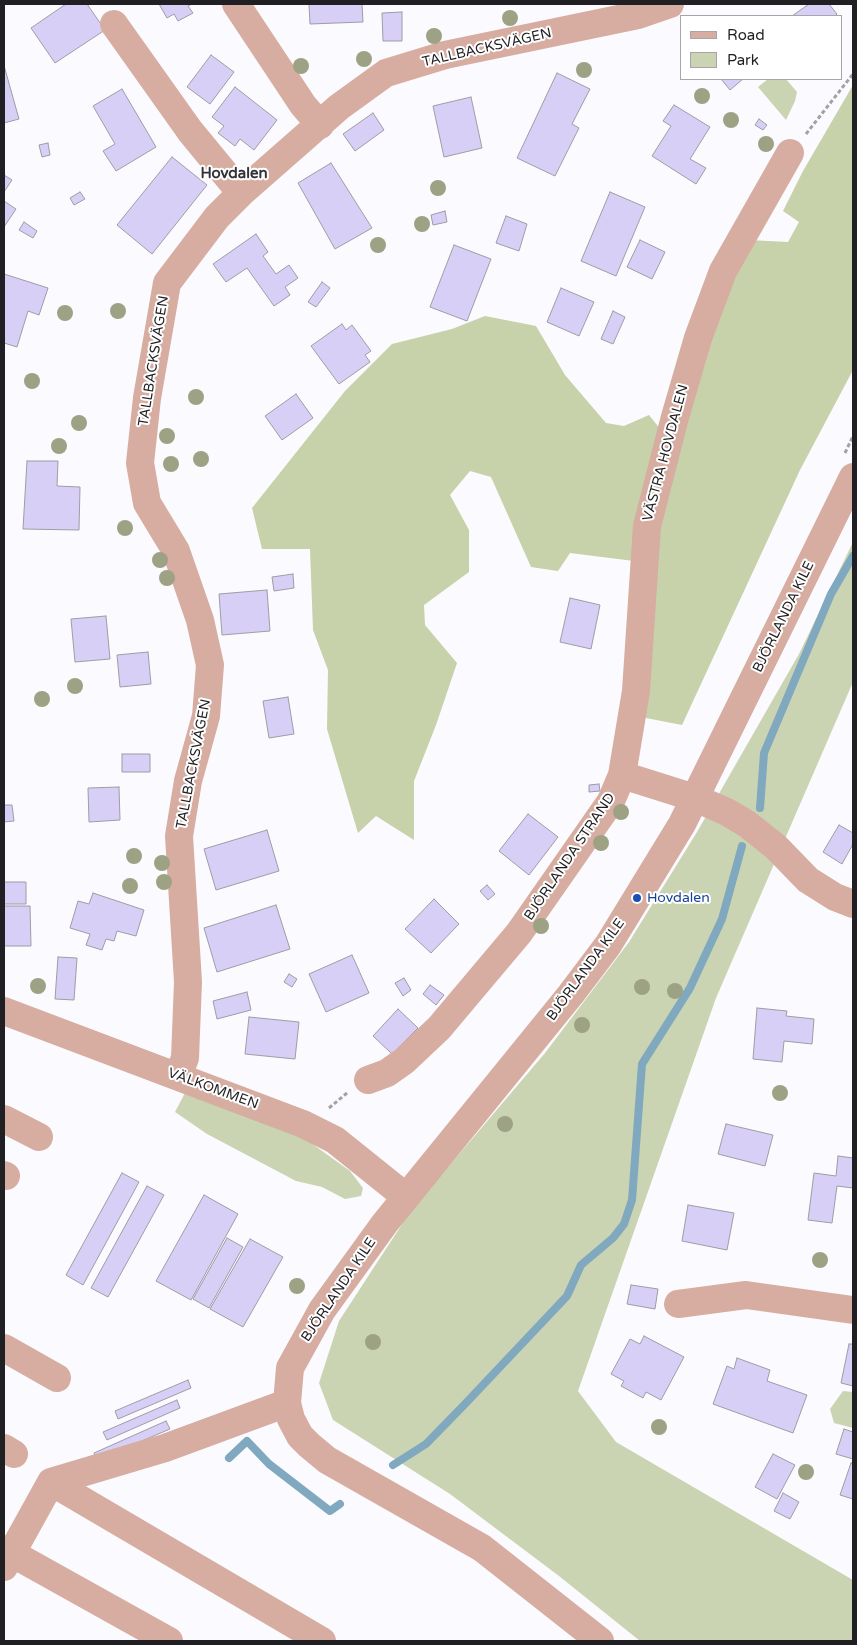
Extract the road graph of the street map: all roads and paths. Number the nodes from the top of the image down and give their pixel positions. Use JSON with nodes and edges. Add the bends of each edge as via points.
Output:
{"nodes":[{"id":1,"x":236,"y":4,"type":"edge"},
{"id":2,"x":670,"y":4,"type":"edge"},
{"id":3,"x":114,"y":24,"type":"dead end"},
{"id":4,"x":853,"y":74,"type":"edge"},
{"id":5,"x":320,"y":126,"type":"junction"},
{"id":6,"x":790,"y":153,"type":"joint"},
{"id":7,"x":241,"y":193,"type":"junction"},
{"id":8,"x":853,"y":477,"type":"edge"},
{"id":9,"x":622,"y":776,"type":"junction"},
{"id":10,"x":695,"y":798,"type":"junction"},
{"id":11,"x":853,"y":904,"type":"edge"},
{"id":12,"x":4,"y":1011,"type":"edge"},
{"id":13,"x":178,"y":1076,"type":"junction"},
{"id":14,"x":368,"y":1080,"type":"joint"},
{"id":15,"x":4,"y":1119,"type":"edge"},
{"id":16,"x":306,"y":1125,"type":"junction"},
{"id":17,"x":39,"y":1137,"type":"dead end"},
{"id":18,"x":406,"y":1197,"type":"junction"},
{"id":19,"x":678,"y":1304,"type":"dead end"},
{"id":20,"x":853,"y":1310,"type":"edge"},
{"id":21,"x":4,"y":1348,"type":"edge"},
{"id":22,"x":57,"y":1378,"type":"dead end"},
{"id":23,"x":287,"y":1403,"type":"junction"},
{"id":24,"x":51,"y":1482,"type":"junction"},
{"id":25,"x":6,"y":1556,"type":"edge"},
{"id":26,"x":169,"y":1641,"type":"edge"},
{"id":27,"x":322,"y":1641,"type":"edge"},
{"id":28,"x":600,"y":1641,"type":"edge"}],
"edges":[{"from":1,"to":5,"type":"street"},
{"from":2,"to":5,"type":"street","name":"TALLBACKSVÄGEN","via":[[638,15],[445,55],[386,73],[339,107]]},
{"from":3,"to":7,"type":"street","via":[[190,131]]},
{"from":4,"to":6,"type":"path"},
{"from":5,"to":7,"type":"street","name":"TALLBACKSVÄGEN"},
{"from":6,"to":9,"type":"street","name":"VÄSTRA HOVDALEN","via":[[723,271],[698,338],[675,417],[647,526],[636,691]]},
{"from":7,"to":13,"type":"street","name":"TALLBACKSVÄGEN","via":[[217,217],[167,283],[146,398],[140,463],[147,503],[176,551],[200,620],[210,665],[206,716],[188,781],[180,836],[188,982],[185,1058]]},
{"from":8,"to":10,"type":"street","name":"BJÖRLANDA KILE"},
{"from":9,"to":10,"type":"street"},
{"from":9,"to":14,"type":"street","name":"BJÖRLANDA STRAND","via":[[611,801],[519,933],[432,1035],[387,1073]]},
{"from":10,"to":11,"type":"street","via":[[747,824],[776,847],[808,880]]},
{"from":10,"to":18,"type":"street","name":"BJÖRLANDA KILE","via":[[608,945]]},
{"from":12,"to":13,"type":"street","name":"VÄLKOMMEN"},
{"from":13,"to":16,"type":"street","name":"VÄLKOMMEN"},
{"from":14,"to":16,"type":"path"},
{"from":15,"to":17,"type":"street"},
{"from":16,"to":18,"type":"street","name":"VÄLKOMMEN","via":[[335,1140]]},
{"from":18,"to":23,"type":"street","name":"BJÖRLANDA KILE","via":[[322,1310],[300,1347],[290,1368]]},
{"from":19,"to":20,"type":"street","via":[[746,1295]]},
{"from":21,"to":22,"type":"street"},
{"from":23,"to":24,"type":"street","via":[[165,1448]]},
{"from":23,"to":28,"type":"street","name":"BJÖRLANDA KILE","via":[[300,1436],[327,1460],[482,1548]]},
{"from":24,"to":25,"type":"street"},
{"from":24,"to":27,"type":"street"},
{"from":25,"to":26,"type":"street"}]}
